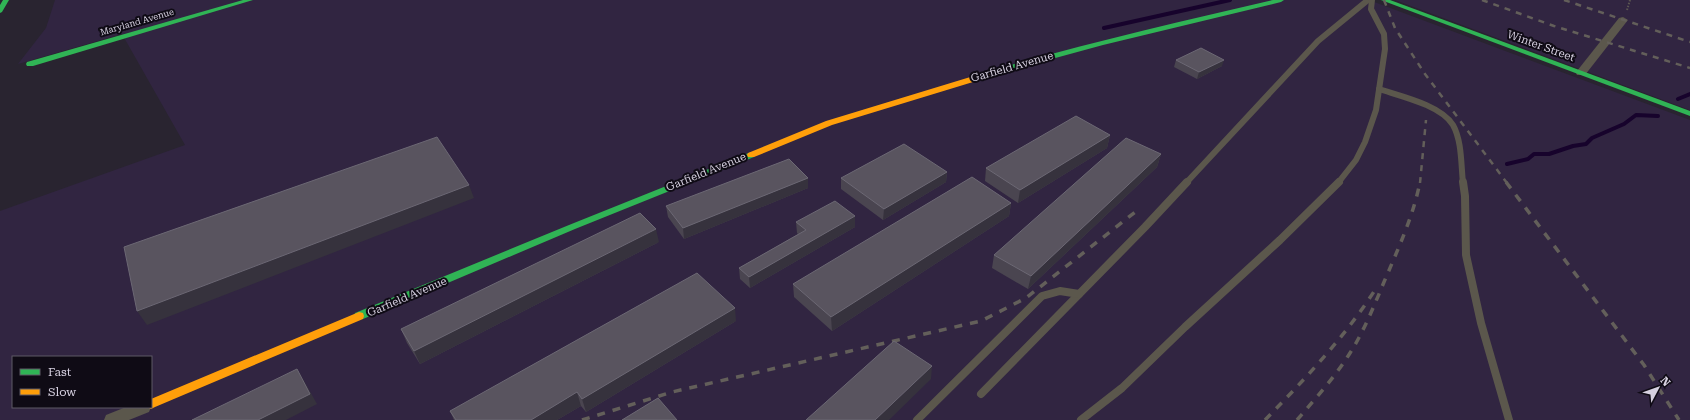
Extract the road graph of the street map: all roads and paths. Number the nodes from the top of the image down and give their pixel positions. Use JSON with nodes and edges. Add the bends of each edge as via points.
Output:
{"nodes":[{"id":1,"x":6,"y":0,"type":"edge"},
{"id":2,"x":250,"y":0,"type":"edge"},
{"id":3,"x":1281,"y":0,"type":"edge"},
{"id":4,"x":1368,"y":0,"type":"edge"},
{"id":5,"x":1372,"y":0,"type":"edge"},
{"id":6,"x":1384,"y":0,"type":"edge"},
{"id":7,"x":1394,"y":2,"type":"edge"},
{"id":8,"x":0,"y":11,"type":"edge"},
{"id":9,"x":1623,"y":20,"type":"dead end"},
{"id":10,"x":30,"y":64,"type":"dead end"},
{"id":11,"x":1581,"y":73,"type":"junction"},
{"id":12,"x":1379,"y":89,"type":"junction"},
{"id":13,"x":1690,"y":114,"type":"edge"},
{"id":14,"x":1079,"y":294,"type":"junction"},
{"id":15,"x":981,"y":394,"type":"dead end"},
{"id":16,"x":152,"y":404,"type":"edge"},
{"id":17,"x":141,"y":408,"type":"edge"},
{"id":18,"x":115,"y":419,"type":"edge"},
{"id":19,"x":917,"y":420,"type":"edge"},
{"id":20,"x":1081,"y":420,"type":"edge"},
{"id":21,"x":1509,"y":420,"type":"edge"}],
"edges":[{"from":1,"to":8,"type":"main road"},
{"from":2,"to":10,"type":"main road","name":"Maryland Avenue"},
{"from":3,"to":16,"type":"main road","name":"Garfield Avenue","via":[[1043,58],[822,126],[572,227]]},
{"from":4,"to":14,"type":"lane","via":[[1318,41]]},
{"from":5,"to":12,"type":"lane","via":[[1371,9],[1383,30],[1386,50]]},
{"from":6,"to":7,"type":"main road","name":"Winter Street"},
{"from":7,"to":11,"type":"main road","name":"Winter Street"},
{"from":9,"to":11,"type":"street"},
{"from":11,"to":13,"type":"main road","name":"Winter Street"},
{"from":12,"to":20,"type":"lane","via":[[1376,110],[1367,136],[1351,168],[1285,235],[1122,388]]},
{"from":12,"to":21,"type":"lane","via":[[1439,114],[1448,120],[1455,130],[1465,196],[1466,255],[1481,323]]},
{"from":14,"to":15,"type":"lane"},
{"from":14,"to":19,"type":"lane","via":[[1060,291],[1042,296]]},
{"from":17,"to":18,"type":"street"}]}
